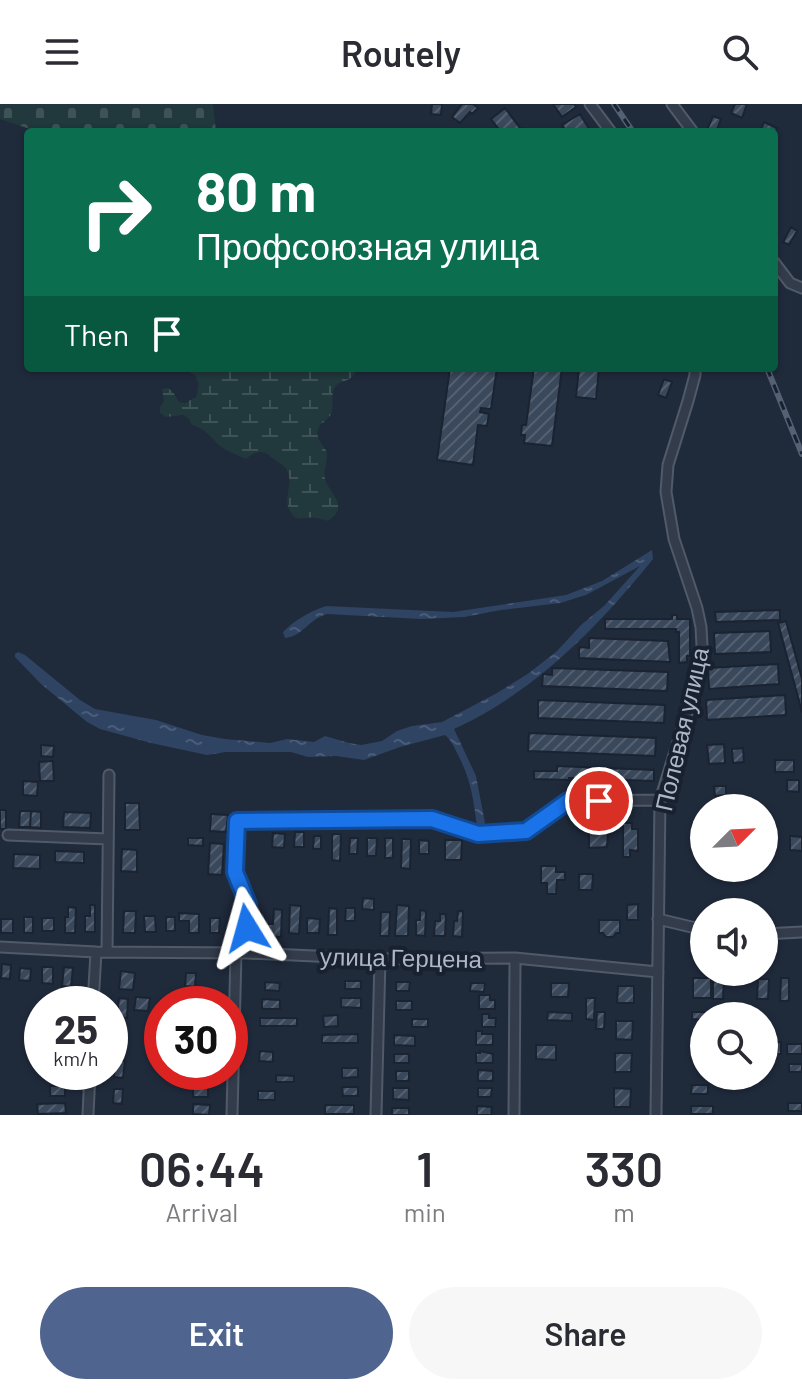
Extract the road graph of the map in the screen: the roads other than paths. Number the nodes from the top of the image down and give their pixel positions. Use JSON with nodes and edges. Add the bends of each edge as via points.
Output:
{"nodes":[{"id":1,"x":590,"y":104,"type":"edge"},
{"id":2,"x":672,"y":104,"type":"edge"},
{"id":3,"x":608,"y":128,"type":"edge"},
{"id":4,"x":690,"y":128,"type":"edge"},
{"id":5,"x":778,"y":267,"type":"edge"},
{"id":6,"x":802,"y":288,"type":"edge"},
{"id":7,"x":695,"y":372,"type":"edge"},
{"id":8,"x":109,"y":775,"type":"dead end"},
{"id":9,"x":660,"y":800,"type":"junction"},
{"id":10,"x":8,"y":835,"type":"dead end"},
{"id":11,"x":108,"y":839,"type":"junction"},
{"id":12,"x":658,"y":919,"type":"junction"},
{"id":13,"x":690,"y":927,"type":"edge"},
{"id":14,"x":802,"y":932,"type":"edge"},
{"id":15,"x":778,"y":933,"type":"edge"},
{"id":16,"x":0,"y":947,"type":"edge"},
{"id":17,"x":96,"y":952,"type":"junction"},
{"id":18,"x":107,"y":952,"type":"junction"},
{"id":19,"x":236,"y":953,"type":"junction"},
{"id":20,"x":247,"y":953,"type":"junction"},
{"id":21,"x":515,"y":958,"type":"junction"},
{"id":22,"x":380,"y":959,"type":"junction"},
{"id":23,"x":658,"y":972,"type":"junction"},
{"id":24,"x":94,"y":986,"type":"edge"},
{"id":25,"x":89,"y":1090,"type":"edge"},
{"id":26,"x":88,"y":1115,"type":"edge"},
{"id":27,"x":232,"y":1115,"type":"edge"},
{"id":28,"x":376,"y":1115,"type":"edge"},
{"id":29,"x":514,"y":1115,"type":"edge"},
{"id":30,"x":656,"y":1115,"type":"edge"}],
"edges":[{"from":1,"to":3,"type":"street"},
{"from":2,"to":4,"type":"street"},
{"from":5,"to":6,"type":"street","via":[[790,283]]},
{"from":7,"to":9,"type":"street","name":"Полевая улица","via":[[668,465],[666,492],[674,539],[701,627],[701,661]]},
{"from":8,"to":11,"type":"street"},
{"from":9,"to":12,"type":"street","name":"Полевая улица"},
{"from":9,"to":20,"type":"street","via":[[568,801],[526,831],[478,834],[432,819],[237,821],[235,872],[248,904]]},
{"from":10,"to":11,"type":"street"},
{"from":11,"to":18,"type":"street"},
{"from":12,"to":13,"type":"street"},
{"from":12,"to":23,"type":"street","name":"Полевая улица"},
{"from":14,"to":15,"type":"street"},
{"from":16,"to":17,"type":"street","name":"улица Герцена"},
{"from":17,"to":18,"type":"street","name":"улица Герцена"},
{"from":17,"to":24,"type":"street"},
{"from":18,"to":19,"type":"street","name":"улица Герцена"},
{"from":19,"to":20,"type":"street","name":"улица Герцена"},
{"from":19,"to":27,"type":"street"},
{"from":20,"to":22,"type":"street","name":"улица Герцена"},
{"from":21,"to":22,"type":"street","name":"улица Герцена"},
{"from":21,"to":23,"type":"street","name":"улица Герцена"},
{"from":21,"to":29,"type":"street"},
{"from":22,"to":28,"type":"street"},
{"from":23,"to":30,"type":"street","name":"Полевая улица"},
{"from":25,"to":26,"type":"street"}]}
